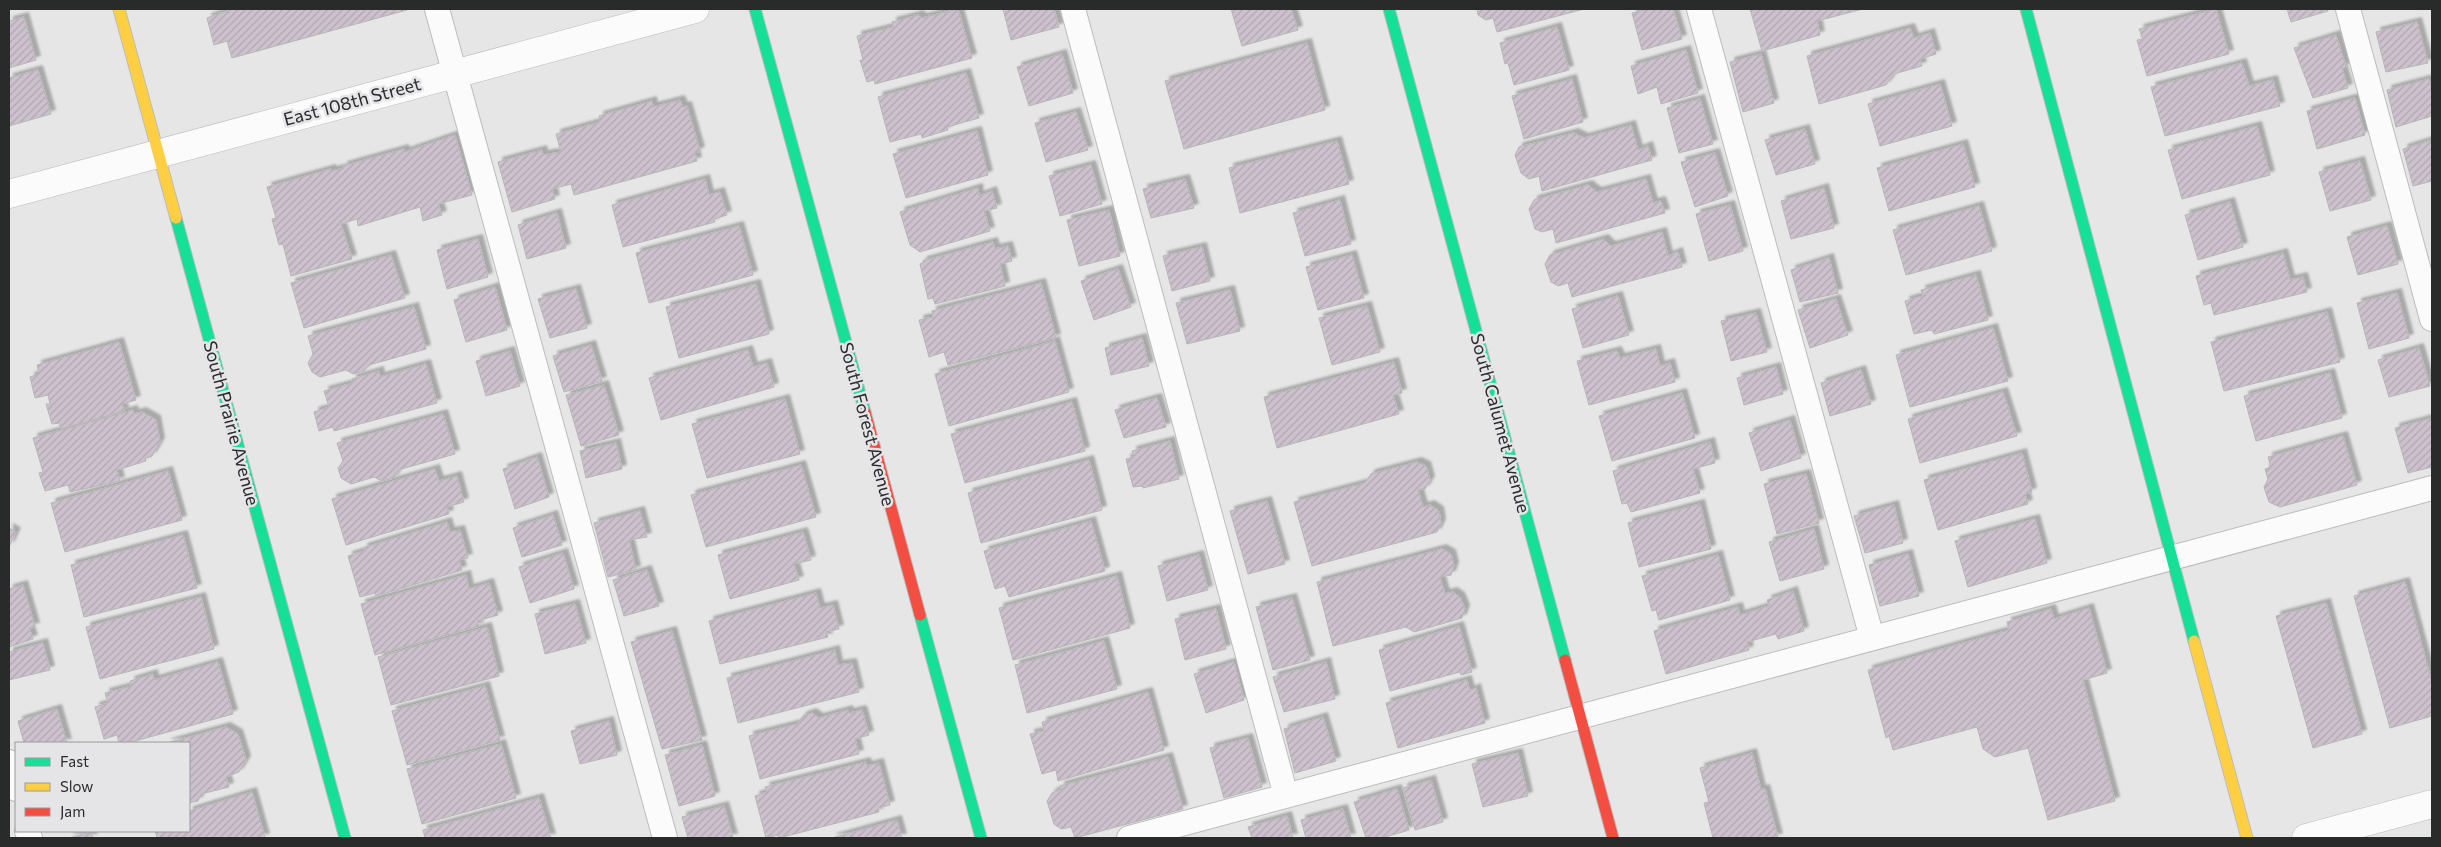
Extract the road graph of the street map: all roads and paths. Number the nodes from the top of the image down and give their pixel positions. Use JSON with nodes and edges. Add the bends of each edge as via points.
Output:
{"nodes":[{"id":1,"x":119,"y":9,"type":"edge"},
{"id":2,"x":437,"y":9,"type":"edge"},
{"id":3,"x":695,"y":9,"type":"edge"},
{"id":4,"x":755,"y":9,"type":"edge"},
{"id":5,"x":1074,"y":9,"type":"edge"},
{"id":6,"x":1389,"y":9,"type":"edge"},
{"id":7,"x":1699,"y":9,"type":"edge"},
{"id":8,"x":2026,"y":9,"type":"edge"},
{"id":9,"x":2348,"y":9,"type":"edge"},
{"id":10,"x":455,"y":74,"type":"junction"},
{"id":11,"x":158,"y":153,"type":"junction"},
{"id":12,"x":9,"y":194,"type":"edge"},
{"id":13,"x":2432,"y":319,"type":"edge"},
{"id":14,"x":2432,"y":488,"type":"edge"},
{"id":15,"x":2171,"y":558,"type":"junction"},
{"id":16,"x":1872,"y":638,"type":"junction"},
{"id":17,"x":1581,"y":717,"type":"junction"},
{"id":18,"x":9,"y":762,"type":"edge"},
{"id":19,"x":15,"y":785,"type":"edge"},
{"id":20,"x":1286,"y":796,"type":"junction"},
{"id":21,"x":2432,"y":804,"type":"edge"},
{"id":22,"x":346,"y":838,"type":"edge"},
{"id":23,"x":665,"y":838,"type":"edge"},
{"id":24,"x":981,"y":838,"type":"edge"},
{"id":25,"x":1129,"y":838,"type":"edge"},
{"id":26,"x":1613,"y":838,"type":"edge"},
{"id":27,"x":2247,"y":838,"type":"edge"},
{"id":28,"x":2306,"y":838,"type":"edge"}],
"edges":[{"from":1,"to":11,"type":"street","name":"South Prairie Avenue"},
{"from":2,"to":10,"type":"lane"},
{"from":3,"to":10,"type":"street","name":"East 108th Street"},
{"from":4,"to":24,"type":"street","name":"South Forest Avenue"},
{"from":5,"to":20,"type":"lane"},
{"from":6,"to":17,"type":"street","name":"South Calumet Avenue"},
{"from":7,"to":16,"type":"lane"},
{"from":8,"to":15,"type":"street"},
{"from":9,"to":13,"type":"lane"},
{"from":10,"to":11,"type":"street","name":"East 108th Street"},
{"from":10,"to":23,"type":"lane"},
{"from":11,"to":12,"type":"street","name":"East 108th Street"},
{"from":11,"to":22,"type":"street","name":"South Prairie Avenue"},
{"from":14,"to":15,"type":"lane"},
{"from":15,"to":16,"type":"lane"},
{"from":15,"to":27,"type":"street"},
{"from":16,"to":17,"type":"lane"},
{"from":17,"to":20,"type":"lane"},
{"from":17,"to":26,"type":"street","name":"South Calumet Avenue"},
{"from":18,"to":19,"type":"lane"},
{"from":20,"to":25,"type":"lane"},
{"from":21,"to":28,"type":"street"}]}
